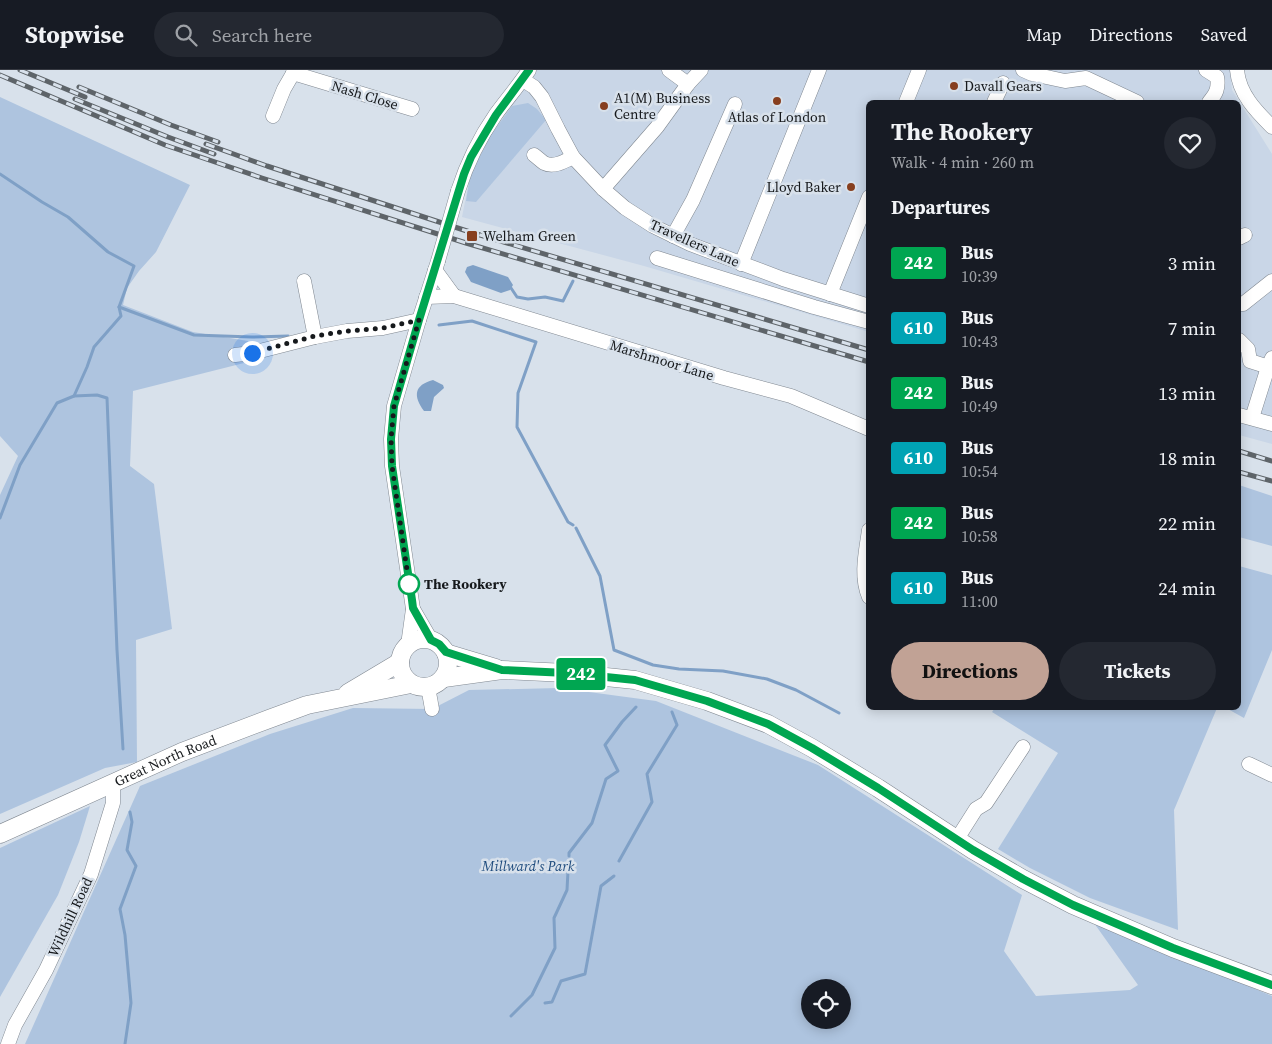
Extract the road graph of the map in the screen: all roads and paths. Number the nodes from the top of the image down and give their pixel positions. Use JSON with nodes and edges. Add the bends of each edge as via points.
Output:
{"nodes":[{"id":1,"x":669,"y":70,"type":"edge"},
{"id":2,"x":701,"y":70,"type":"edge"},
{"id":3,"x":819,"y":70,"type":"edge"},
{"id":4,"x":919,"y":70,"type":"edge"},
{"id":5,"x":1023,"y":70,"type":"edge"},
{"id":6,"x":1206,"y":70,"type":"edge"},
{"id":7,"x":1238,"y":70,"type":"edge"},
{"id":8,"x":294,"y":72,"type":"edge"},
{"id":9,"x":526,"y":75,"type":"edge"},
{"id":10,"x":1003,"y":83,"type":"dead end"},
{"id":11,"x":688,"y":84,"type":"junction"},
{"id":12,"x":907,"y":100,"type":"edge"},
{"id":13,"x":995,"y":100,"type":"edge"},
{"id":14,"x":1133,"y":100,"type":"edge"},
{"id":15,"x":1211,"y":100,"type":"edge"},
{"id":16,"x":735,"y":104,"type":"dead end"},
{"id":17,"x":412,"y":109,"type":"dead end"},
{"id":18,"x":273,"y":116,"type":"dead end"},
{"id":19,"x":1272,"y":127,"type":"edge"},
{"id":20,"x":534,"y":155,"type":"dead end"},
{"id":21,"x":573,"y":157,"type":"junction"},
{"id":22,"x":603,"y":189,"type":"junction"},
{"id":23,"x":866,"y":203,"type":"edge"},
{"id":24,"x":673,"y":236,"type":"junction"},
{"id":25,"x":656,"y":258,"type":"dead end"},
{"id":26,"x":741,"y":264,"type":"junction"},
{"id":27,"x":436,"y":266,"type":"junction"},
{"id":28,"x":304,"y":281,"type":"dead end"},
{"id":29,"x":1272,"y":281,"type":"edge"},
{"id":30,"x":824,"y":293,"type":"junction"},
{"id":31,"x":454,"y":296,"type":"junction"},
{"id":32,"x":426,"y":297,"type":"junction"},
{"id":33,"x":1241,"y":304,"type":"edge"},
{"id":34,"x":866,"y":305,"type":"edge"},
{"id":35,"x":814,"y":307,"type":"junction"},
{"id":36,"x":419,"y":320,"type":"junction"},
{"id":37,"x":866,"y":321,"type":"edge"},
{"id":38,"x":315,"y":336,"type":"junction"},
{"id":39,"x":1241,"y":342,"type":"edge"},
{"id":40,"x":235,"y":355,"type":"dead end"},
{"id":41,"x":1244,"y":364,"type":"edge"},
{"id":42,"x":1271,"y":365,"type":"edge"},
{"id":43,"x":1245,"y":417,"type":"edge"},
{"id":44,"x":1272,"y":424,"type":"edge"},
{"id":45,"x":866,"y":428,"type":"edge"},
{"id":46,"x":866,"y":555,"type":"edge"},
{"id":47,"x":866,"y":590,"type":"edge"},
{"id":48,"x":413,"y":608,"type":"junction"},
{"id":49,"x":431,"y":640,"type":"junction"},
{"id":50,"x":408,"y":645,"type":"junction"},
{"id":51,"x":446,"y":652,"type":"junction"},
{"id":52,"x":400,"y":662,"type":"junction"},
{"id":53,"x":502,"y":670,"type":"junction"},
{"id":54,"x":444,"y":678,"type":"junction"},
{"id":55,"x":411,"y":684,"type":"junction"},
{"id":56,"x":428,"y":688,"type":"junction"},
{"id":57,"x":335,"y":700,"type":"junction"},
{"id":58,"x":432,"y":709,"type":"dead end"},
{"id":59,"x":1023,"y":747,"type":"dead end"},
{"id":60,"x":1249,"y":764,"type":"dead end"},
{"id":61,"x":1272,"y":775,"type":"edge"},
{"id":62,"x":113,"y":783,"type":"junction"},
{"id":63,"x":0,"y":834,"type":"edge"},
{"id":64,"x":957,"y":840,"type":"junction"},
{"id":65,"x":1272,"y":985,"type":"edge"},
{"id":66,"x":8,"y":1044,"type":"edge"}],
"edges":[{"from":1,"to":11,"type":"street"},
{"from":2,"to":11,"type":"street"},
{"from":3,"to":26,"type":"street"},
{"from":4,"to":12,"type":"street"},
{"from":5,"to":14,"type":"street","via":[[1065,81],[1086,78]]},
{"from":6,"to":15,"type":"street","via":[[1217,77],[1215,95]]},
{"from":7,"to":19,"type":"street","via":[[1241,88]]},
{"from":8,"to":17,"type":"street","name":"Nash Close"},
{"from":8,"to":18,"type":"street"},
{"from":9,"to":21,"type":"street","name":"Travellers Lane","via":[[542,97]]},
{"from":9,"to":27,"type":"street","bridge":true,"via":[[496,115],[471,157]]},
{"from":10,"to":13,"type":"street"},
{"from":11,"to":22,"type":"street","via":[[657,127]]},
{"from":16,"to":24,"type":"street","via":[[693,200]]},
{"from":20,"to":21,"type":"street","via":[[545,164],[559,166]]},
{"from":21,"to":22,"type":"street","name":"Travellers Lane"},
{"from":22,"to":24,"type":"street","name":"Travellers Lane","via":[[624,208]]},
{"from":23,"to":30,"type":"street"},
{"from":24,"to":26,"type":"street","name":"Travellers Lane"},
{"from":25,"to":35,"type":"street"},
{"from":26,"to":30,"type":"street","name":"Travellers Lane"},
{"from":27,"to":31,"type":"street"},
{"from":27,"to":32,"type":"street"},
{"from":28,"to":38,"type":"street"},
{"from":29,"to":33,"type":"street"},
{"from":30,"to":34,"type":"street","name":"Travellers Lane"},
{"from":30,"to":35,"type":"street"},
{"from":31,"to":32,"type":"street","name":"Marshmoor Lane"},
{"from":31,"to":45,"type":"street","name":"Marshmoor Lane","via":[[791,396]]},
{"from":32,"to":36,"type":"street"},
{"from":35,"to":37,"type":"street"},
{"from":36,"to":38,"type":"street"},
{"from":36,"to":48,"type":"street","via":[[394,406],[391,439]]},
{"from":38,"to":40,"type":"street"},
{"from":39,"to":41,"type":"street","via":[[1248,349]]},
{"from":41,"to":42,"type":"street"},
{"from":42,"to":43,"type":"street"},
{"from":43,"to":44,"type":"street"},
{"from":46,"to":47,"type":"street"},
{"from":48,"to":49,"type":"street"},
{"from":48,"to":50,"type":"street"},
{"from":49,"to":50,"type":"main road","via":[[423,639]]},
{"from":49,"to":51,"type":"main road"},
{"from":50,"to":52,"type":"main road"},
{"from":51,"to":53,"type":"main road"},
{"from":51,"to":54,"type":"main road","via":[[449,661]]},
{"from":52,"to":55,"type":"main road","via":[[401,672]]},
{"from":52,"to":57,"type":"main road","name":"Great North Road"},
{"from":53,"to":54,"type":"main road"},
{"from":53,"to":64,"type":"main road","via":[[635,680],[707,701],[768,724],[812,748]]},
{"from":54,"to":56,"type":"main road"},
{"from":55,"to":56,"type":"main road"},
{"from":55,"to":57,"type":"main road","name":"Great North Road"},
{"from":56,"to":58,"type":"street"},
{"from":57,"to":62,"type":"main road","name":"Great North Road","via":[[307,705],[269,719]]},
{"from":59,"to":64,"type":"street"},
{"from":60,"to":61,"type":"street"},
{"from":62,"to":63,"type":"main road","name":"Great North Road"},
{"from":62,"to":66,"type":"street","name":"Wildhill Road","via":[[113,803],[91,874],[46,970],[14,1025]]},
{"from":64,"to":65,"type":"main road","via":[[1073,905],[1173,948]]}]}
